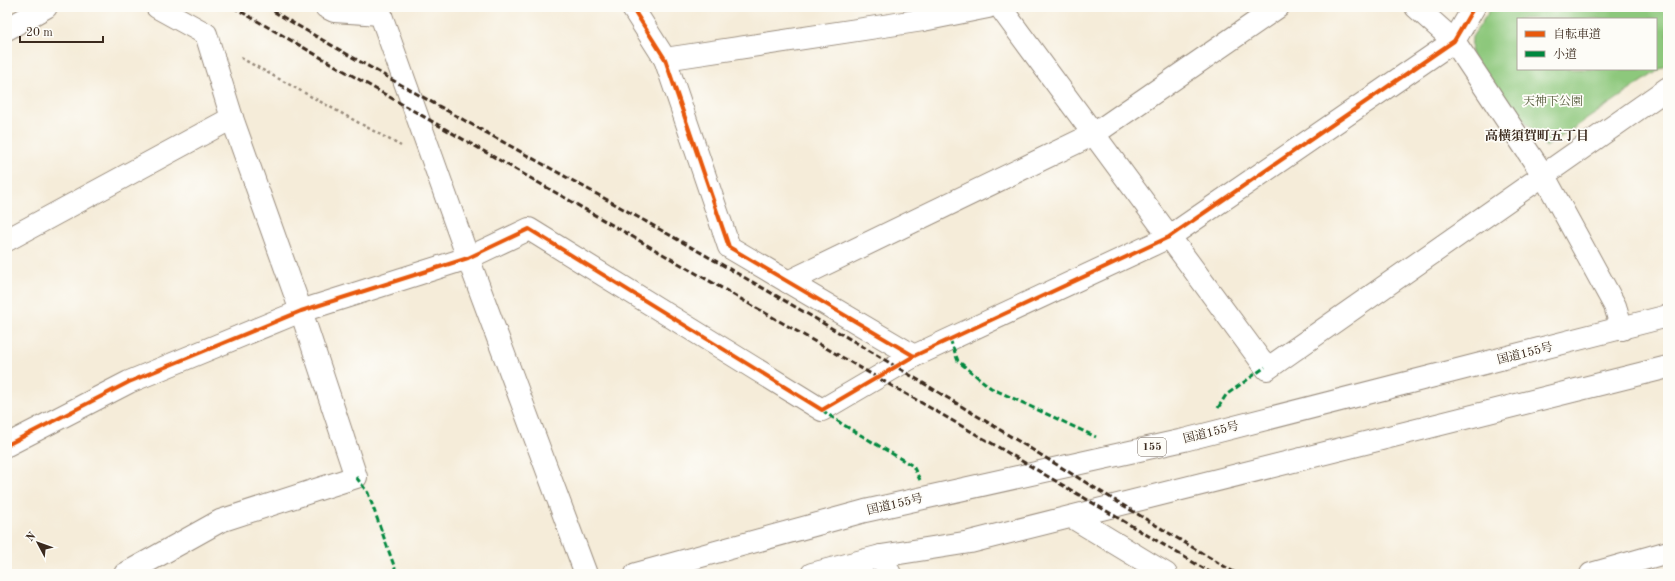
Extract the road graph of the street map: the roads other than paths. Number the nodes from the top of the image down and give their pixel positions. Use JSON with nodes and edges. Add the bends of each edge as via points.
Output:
{"nodes":[{"id":1,"x":46,"y":7,"type":"edge"},
{"id":2,"x":157,"y":7,"type":"edge"},
{"id":3,"x":326,"y":7,"type":"edge"},
{"id":4,"x":632,"y":7,"type":"edge"},
{"id":5,"x":988,"y":7,"type":"edge"},
{"id":6,"x":1000,"y":7,"type":"edge"},
{"id":7,"x":1278,"y":7,"type":"edge"},
{"id":8,"x":1416,"y":7,"type":"edge"},
{"id":9,"x":1474,"y":7,"type":"edge"},
{"id":10,"x":379,"y":11,"type":"edge"},
{"id":11,"x":7,"y":28,"type":"edge"},
{"id":12,"x":1454,"y":41,"type":"junction"},
{"id":13,"x":665,"y":59,"type":"junction"},
{"id":14,"x":1668,"y":88,"type":"edge"},
{"id":15,"x":232,"y":118,"type":"junction"},
{"id":16,"x":1094,"y":134,"type":"junction"},
{"id":17,"x":1544,"y":176,"type":"junction"},
{"id":18,"x":1169,"y":237,"type":"junction"},
{"id":19,"x":7,"y":240,"type":"edge"},
{"id":20,"x":468,"y":258,"type":"junction"},
{"id":21,"x":788,"y":282,"type":"junction"},
{"id":22,"x":301,"y":311,"type":"junction"},
{"id":23,"x":1668,"y":316,"type":"edge"},
{"id":24,"x":1622,"y":329,"type":"junction"},
{"id":25,"x":914,"y":356,"type":"junction"},
{"id":26,"x":1668,"y":367,"type":"edge"},
{"id":27,"x":7,"y":445,"type":"edge"},
{"id":28,"x":1072,"y":517,"type":"junction"},
{"id":29,"x":1668,"y":552,"type":"edge"},
{"id":30,"x":886,"y":565,"type":"edge"},
{"id":31,"x":125,"y":574,"type":"edge"},
{"id":32,"x":586,"y":574,"type":"edge"},
{"id":33,"x":636,"y":574,"type":"edge"},
{"id":34,"x":812,"y":574,"type":"edge"},
{"id":35,"x":1166,"y":574,"type":"edge"},
{"id":36,"x":1591,"y":574,"type":"edge"}],
"edges":[{"from":1,"to":11,"type":"main road"},
{"from":2,"to":15,"type":"main road","via":[[206,34]]},
{"from":3,"to":10,"type":"main road","via":[[334,12]]},
{"from":4,"to":13,"type":"main road"},
{"from":5,"to":13,"type":"main road","via":[[923,20]]},
{"from":6,"to":16,"type":"main road"},
{"from":7,"to":16,"type":"main road"},
{"from":8,"to":12,"type":"main road"},
{"from":9,"to":12,"type":"main road"},
{"from":10,"to":20,"type":"main road"},
{"from":12,"to":17,"type":"main road"},
{"from":12,"to":18,"type":"main road"},
{"from":13,"to":21,"type":"main road","via":[[729,247]]},
{"from":14,"to":17,"type":"main road"},
{"from":15,"to":19,"type":"main road"},
{"from":15,"to":22,"type":"main road"},
{"from":16,"to":18,"type":"main road"},
{"from":16,"to":21,"type":"main road"},
{"from":17,"to":18,"type":"main road","via":[[1267,369]]},
{"from":17,"to":24,"type":"main road","via":[[1615,306]]},
{"from":18,"to":25,"type":"main road"},
{"from":20,"to":22,"type":"main road"},
{"from":20,"to":25,"type":"main road","via":[[529,229],[822,410]]},
{"from":20,"to":32,"type":"main road"},
{"from":21,"to":25,"type":"main road"},
{"from":22,"to":27,"type":"main road","via":[[129,382]]},
{"from":22,"to":31,"type":"main road","via":[[356,477],[220,521]]},
{"from":23,"to":24,"type":"main road","name":"国道155号","number":"155"},
{"from":24,"to":33,"type":"main road","name":"国道155号","number":"155","via":[[1184,440],[865,512]]},
{"from":26,"to":28,"type":"main road"},
{"from":28,"to":30,"type":"main road"},
{"from":28,"to":35,"type":"main road"},
{"from":29,"to":36,"type":"main road"},
{"from":30,"to":34,"type":"main road"}]}
